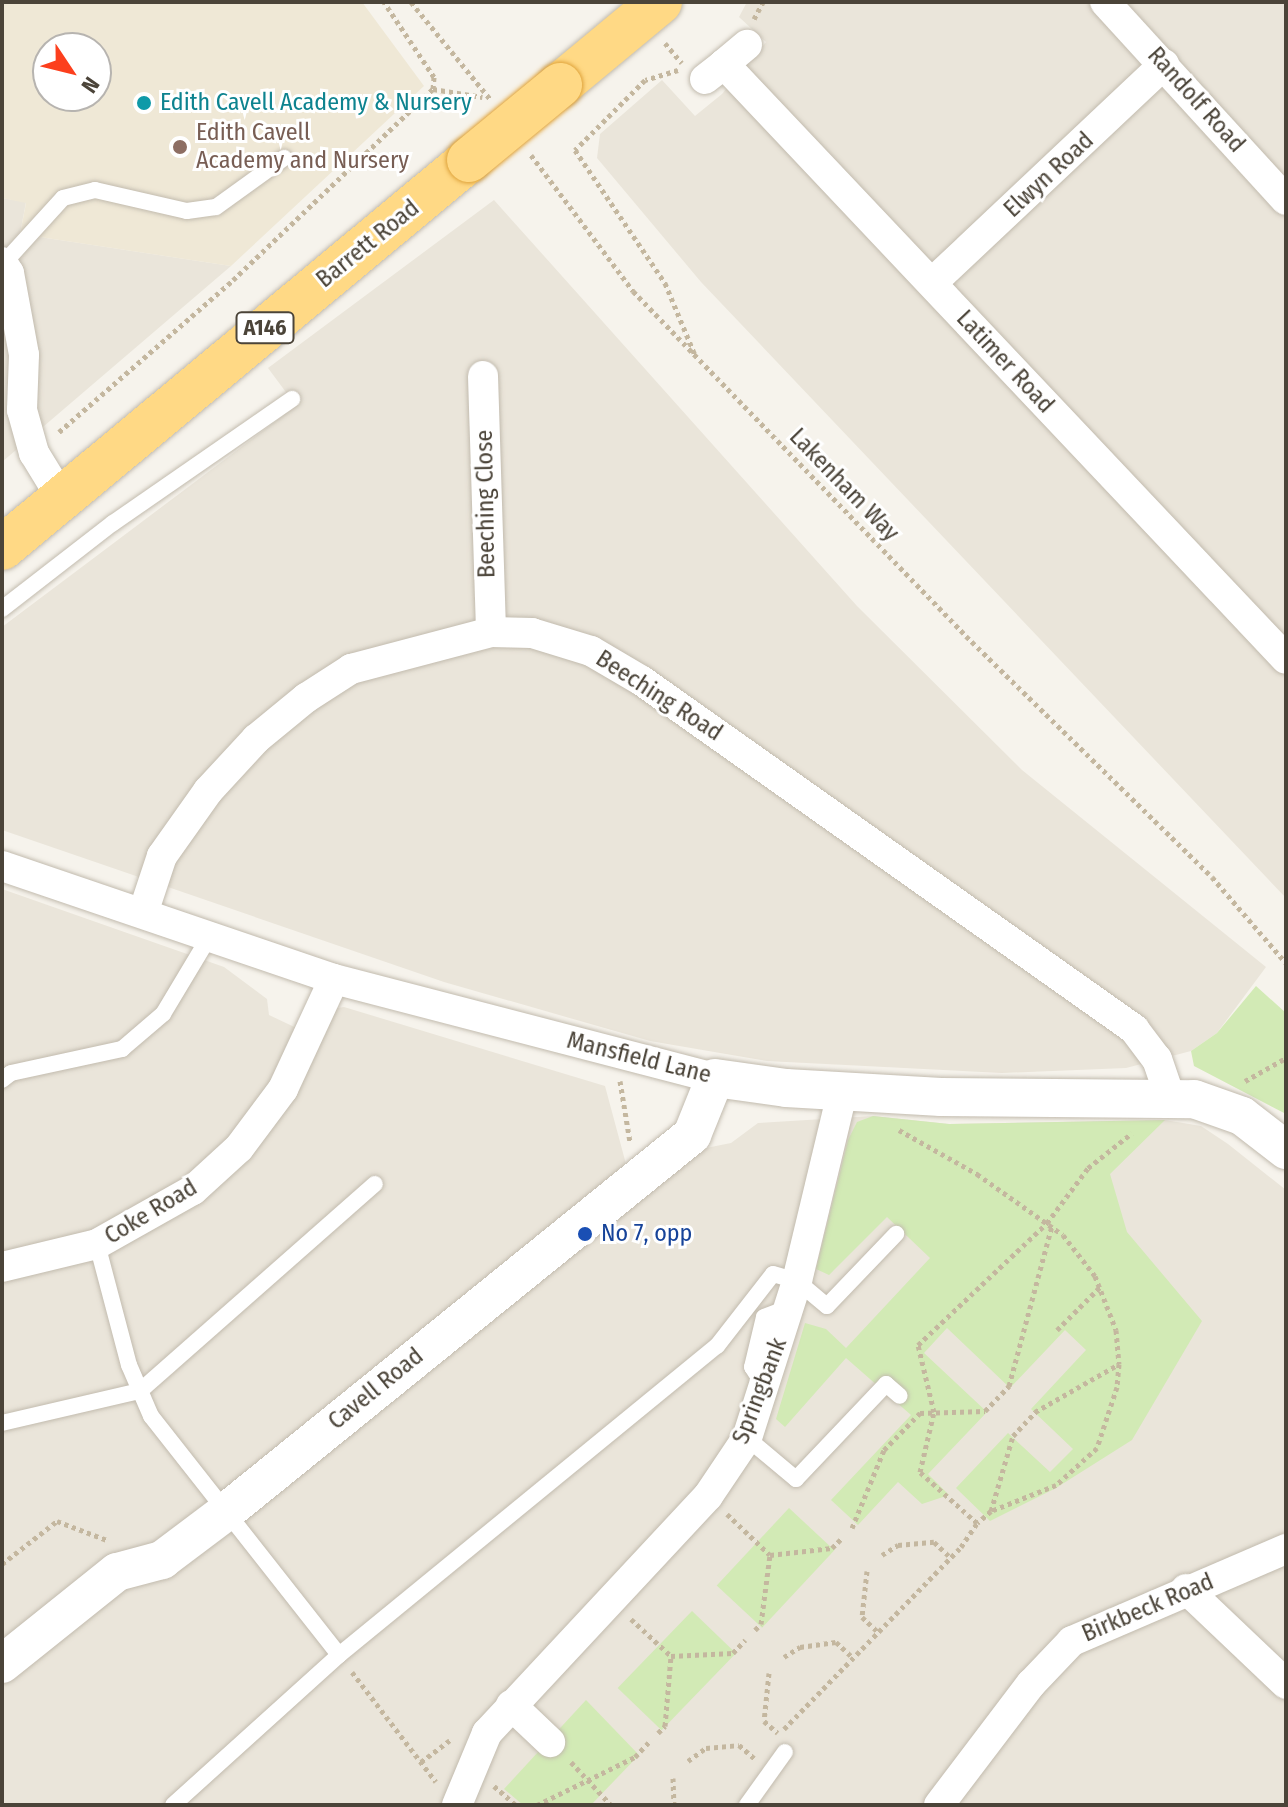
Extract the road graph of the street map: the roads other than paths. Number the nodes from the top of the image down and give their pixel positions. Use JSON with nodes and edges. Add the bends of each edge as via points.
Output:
{"nodes":[{"id":1,"x":660,"y":2,"type":"edge"},
{"id":2,"x":1105,"y":2,"type":"edge"},
{"id":3,"x":726,"y":63,"type":"dead end"},
{"id":4,"x":1164,"y":64,"type":"junction"},
{"id":5,"x":284,"y":158,"type":"dead end"},
{"id":6,"x":1286,"y":200,"type":"edge"},
{"id":7,"x":3,"y":263,"type":"edge"},
{"id":8,"x":932,"y":283,"type":"junction"},
{"id":9,"x":483,"y":376,"type":"dead end"},
{"id":10,"x":292,"y":399,"type":"dead end"},
{"id":11,"x":61,"y":497,"type":"junction"},
{"id":12,"x":2,"y":548,"type":"edge"},
{"id":13,"x":2,"y":609,"type":"edge"},
{"id":14,"x":491,"y":632,"type":"junction"},
{"id":15,"x":1286,"y":659,"type":"edge"},
{"id":16,"x":2,"y":866,"type":"edge"},
{"id":17,"x":143,"y":913,"type":"junction"},
{"id":18,"x":209,"y":937,"type":"junction"},
{"id":19,"x":334,"y":979,"type":"junction"},
{"id":20,"x":715,"y":1078,"type":"junction"},
{"id":21,"x":2,"y":1080,"type":"edge"},
{"id":22,"x":842,"y":1093,"type":"junction"},
{"id":23,"x":1170,"y":1097,"type":"junction"},
{"id":24,"x":1286,"y":1150,"type":"edge"},
{"id":25,"x":375,"y":1184,"type":"dead end"},
{"id":26,"x":896,"y":1234,"type":"dead end"},
{"id":27,"x":97,"y":1244,"type":"junction"},
{"id":28,"x":2,"y":1267,"type":"edge"},
{"id":29,"x":794,"y":1294,"type":"junction"},
{"id":30,"x":140,"y":1391,"type":"junction"},
{"id":31,"x":900,"y":1396,"type":"dead end"},
{"id":32,"x":2,"y":1423,"type":"edge"},
{"id":33,"x":747,"y":1438,"type":"junction"},
{"id":34,"x":227,"y":1511,"type":"junction"},
{"id":35,"x":1286,"y":1549,"type":"edge"},
{"id":36,"x":1186,"y":1589,"type":"junction"},
{"id":37,"x":339,"y":1655,"type":"junction"},
{"id":38,"x":2,"y":1664,"type":"edge"},
{"id":39,"x":1286,"y":1684,"type":"edge"},
{"id":40,"x":511,"y":1705,"type":"junction"},
{"id":41,"x":778,"y":1747,"type":"road end"},
{"id":42,"x":559,"y":1751,"type":"road end"},
{"id":43,"x":173,"y":1805,"type":"edge"},
{"id":44,"x":457,"y":1805,"type":"edge"},
{"id":45,"x":747,"y":1805,"type":"edge"},
{"id":46,"x":939,"y":1805,"type":"edge"}],
"edges":[{"from":1,"to":11,"type":"highway","name":"Barrett Road","number":"A146","bridge":true},
{"from":2,"to":4,"type":"street","name":"Randolf Road"},
{"from":3,"to":8,"type":"street","name":"Latimer Road"},
{"from":4,"to":6,"type":"street","name":"Randolf Road"},
{"from":4,"to":8,"type":"street","name":"Elwyn Road"},
{"from":5,"to":7,"type":"lane","via":[[216,207],[187,211],[95,190],[63,198]]},
{"from":7,"to":11,"type":"street","via":[[24,355],[22,410],[34,453]]},
{"from":8,"to":15,"type":"street","name":"Latimer Road"},
{"from":9,"to":14,"type":"street","name":"Beeching Close"},
{"from":10,"to":13,"type":"lane","via":[[113,523]]},
{"from":11,"to":12,"type":"highway","name":"Barrett Road","number":"A146"},
{"from":14,"to":17,"type":"street","name":"Beeching Road","via":[[351,669],[306,698],[256,739],[208,791],[162,856]]},
{"from":14,"to":23,"type":"street","name":"Beeching Road","via":[[532,633],[591,651],[642,681],[1134,1029],[1157,1059]]},
{"from":16,"to":17,"type":"street","name":"Mansfield Lane"},
{"from":17,"to":18,"type":"street","name":"Mansfield Lane"},
{"from":18,"to":19,"type":"street","name":"Mansfield Lane"},
{"from":18,"to":21,"type":"lane","via":[[163,1014],[122,1049],[11,1073]]},
{"from":19,"to":20,"type":"street","name":"Mansfield Lane"},
{"from":19,"to":27,"type":"street","name":"Coke Road","via":[[283,1089],[239,1148],[193,1190]]},
{"from":20,"to":22,"type":"street","name":"Mansfield Lane"},
{"from":20,"to":34,"type":"street","name":"Cavell Road","via":[[692,1135]]},
{"from":22,"to":23,"type":"street","name":"Mansfield Lane"},
{"from":22,"to":29,"type":"street","name":"Springbank"},
{"from":23,"to":24,"type":"street","name":"Mansfield Lane","via":[[1218,1103]]},
{"from":25,"to":30,"type":"lane"},
{"from":26,"to":29,"type":"lane","via":[[827,1306]]},
{"from":27,"to":28,"type":"street","name":"Coke Road"},
{"from":27,"to":30,"type":"lane"},
{"from":29,"to":33,"type":"street","name":"Springbank"},
{"from":29,"to":37,"type":"lane","via":[[773,1274],[717,1346]]},
{"from":30,"to":32,"type":"lane"},
{"from":30,"to":34,"type":"lane","via":[[151,1416]]},
{"from":31,"to":33,"type":"lane","via":[[886,1384],[796,1479]]},
{"from":33,"to":40,"type":"street","name":"Springbank","via":[[708,1496]]},
{"from":34,"to":37,"type":"lane"},
{"from":34,"to":38,"type":"street","name":"Cavell Road","via":[[162,1560],[117,1572]]},
{"from":35,"to":36,"type":"street","name":"Birkbeck Road"},
{"from":36,"to":39,"type":"street"},
{"from":36,"to":46,"type":"street","name":"Birkbeck Road","via":[[1072,1641],[1031,1684]]},
{"from":37,"to":43,"type":"lane"},
{"from":40,"to":42,"type":"street"},
{"from":40,"to":44,"type":"street","name":"Springbank","via":[[487,1733]]},
{"from":41,"to":45,"type":"lane","via":[[770,1771]]}]}
